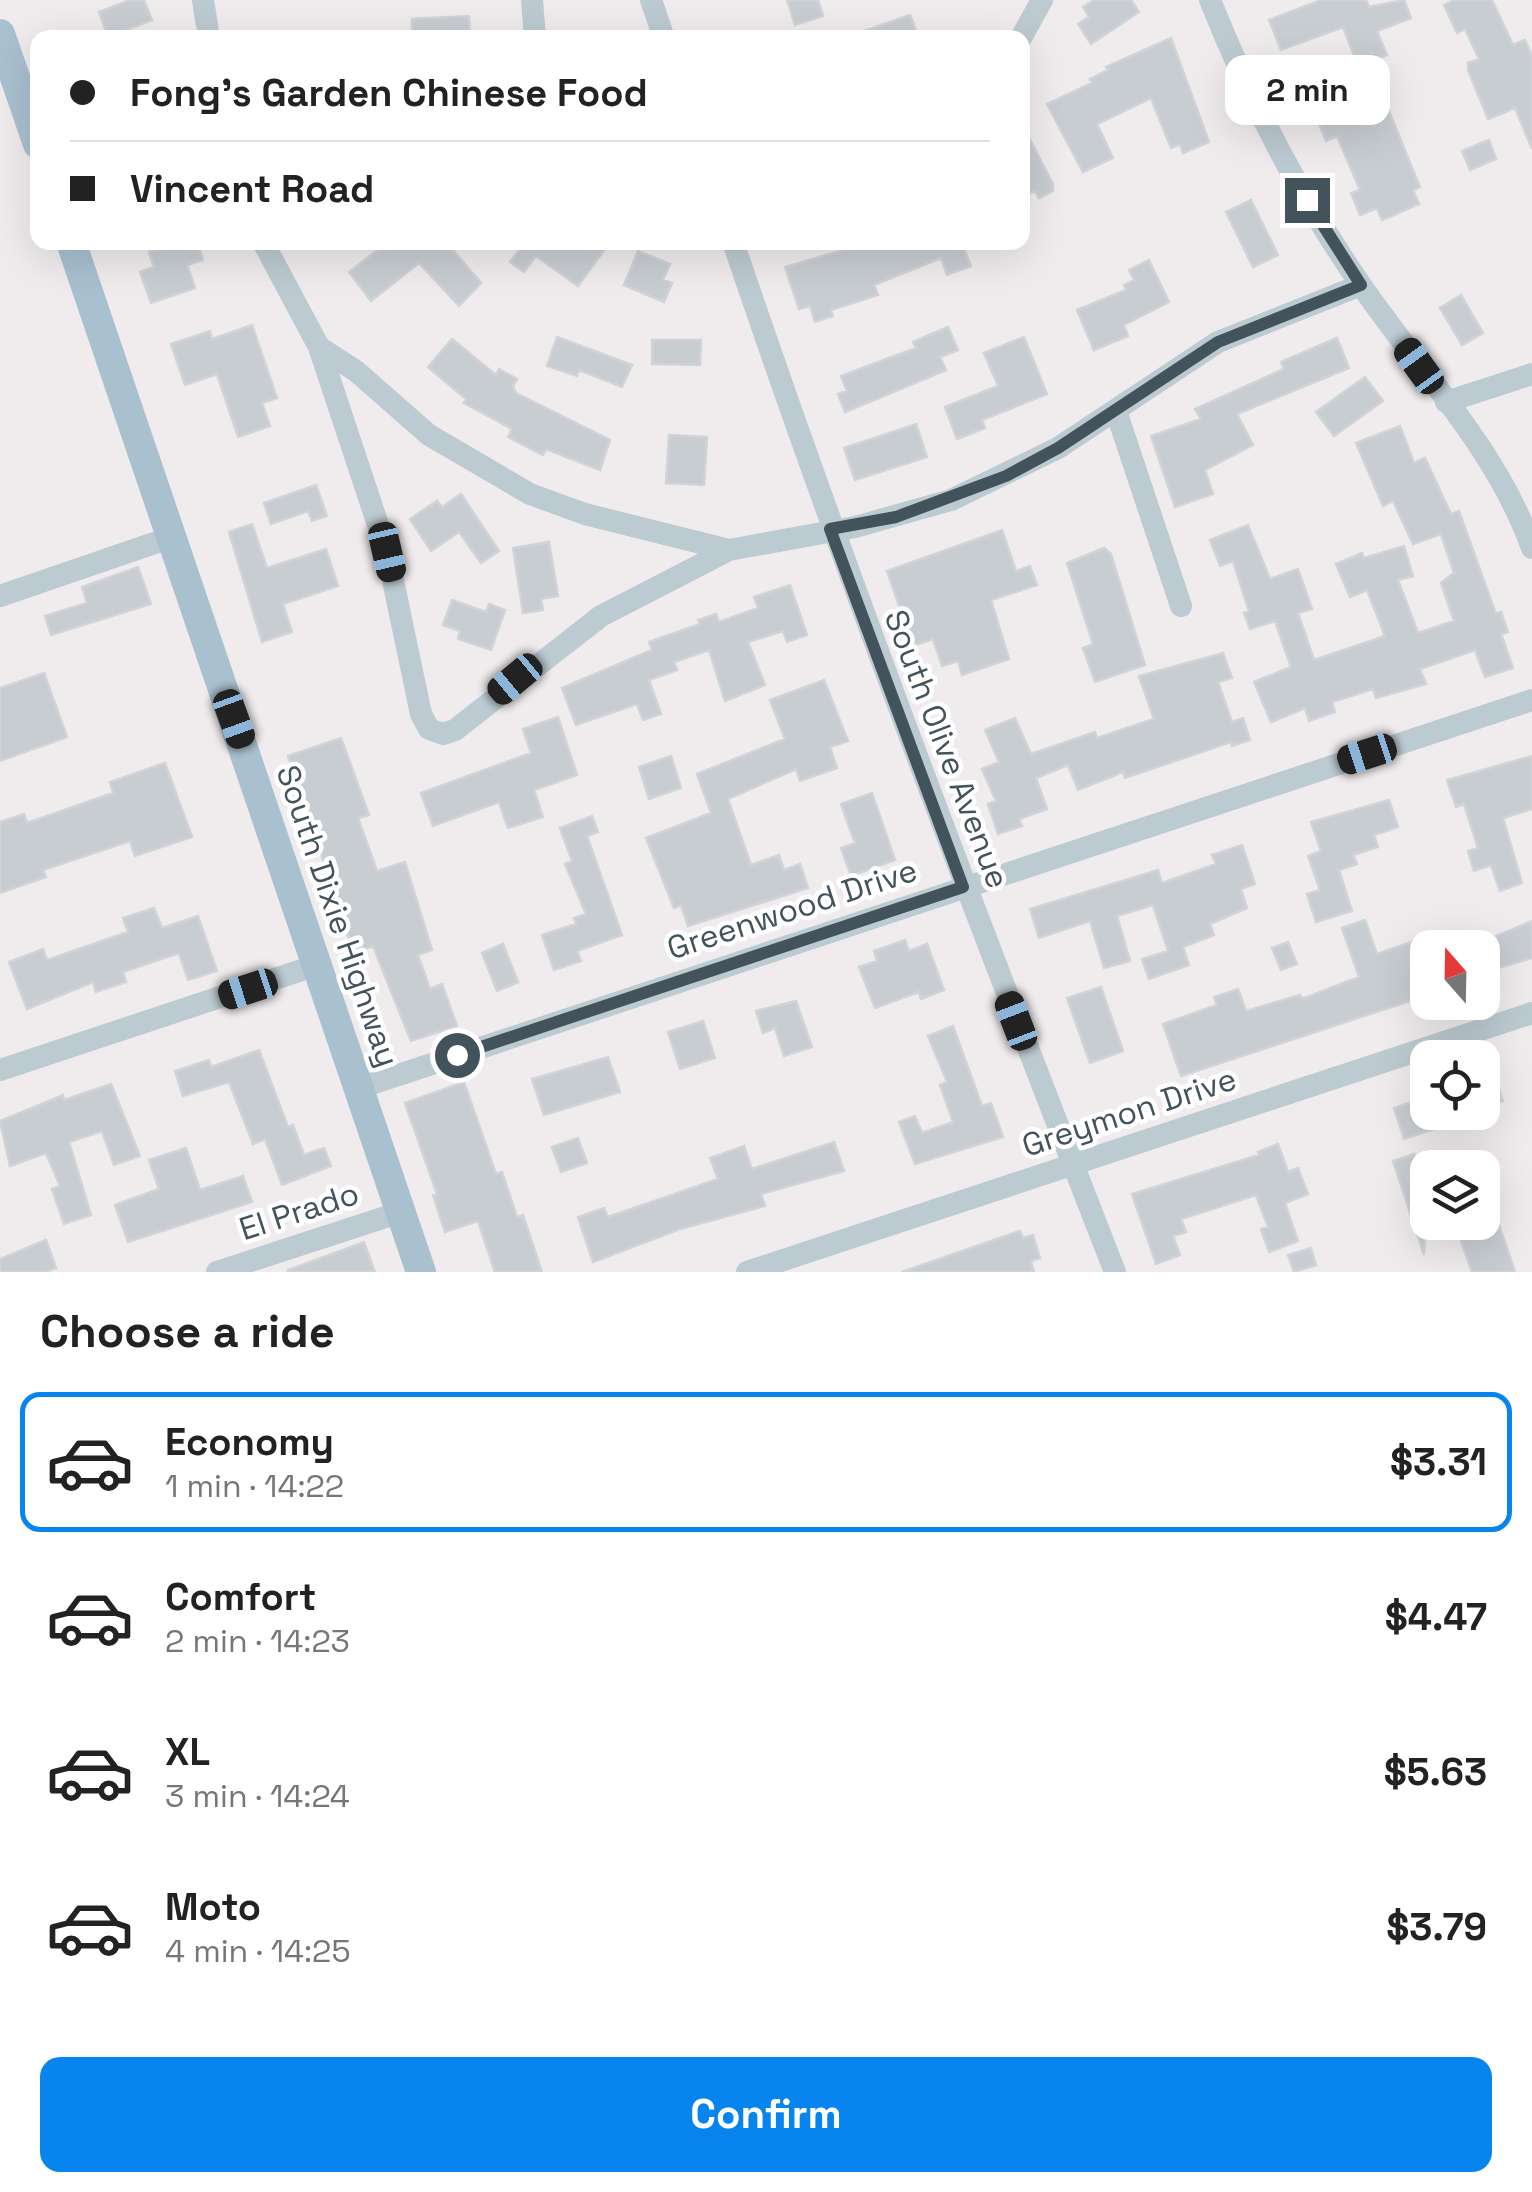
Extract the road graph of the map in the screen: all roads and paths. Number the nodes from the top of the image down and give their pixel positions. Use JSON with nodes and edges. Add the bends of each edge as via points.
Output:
{"nodes":[{"id":1,"x":203,"y":0,"type":"edge"},
{"id":2,"x":532,"y":0,"type":"edge"},
{"id":3,"x":651,"y":0,"type":"edge"},
{"id":4,"x":1042,"y":0,"type":"edge"},
{"id":5,"x":1210,"y":0,"type":"edge"},
{"id":6,"x":208,"y":30,"type":"edge"},
{"id":7,"x":534,"y":30,"type":"edge"},
{"id":8,"x":661,"y":30,"type":"edge"},
{"id":9,"x":1026,"y":30,"type":"edge"},
{"id":10,"x":0,"y":34,"type":"edge"},
{"id":11,"x":30,"y":121,"type":"edge"},
{"id":12,"x":74,"y":250,"type":"edge"},
{"id":13,"x":268,"y":250,"type":"edge"},
{"id":14,"x":736,"y":250,"type":"edge"},
{"id":15,"x":1361,"y":285,"type":"junction"},
{"id":16,"x":319,"y":347,"type":"junction"},
{"id":17,"x":1532,"y":374,"type":"edge"},
{"id":18,"x":1446,"y":402,"type":"junction"},
{"id":19,"x":1116,"y":410,"type":"junction"},
{"id":20,"x":830,"y":529,"type":"junction"},
{"id":21,"x":172,"y":537,"type":"junction"},
{"id":22,"x":1532,"y":548,"type":"edge"},
{"id":23,"x":729,"y":550,"type":"junction"},
{"id":24,"x":0,"y":596,"type":"edge"},
{"id":25,"x":1181,"y":606,"type":"dead end"},
{"id":26,"x":1532,"y":700,"type":"edge"},
{"id":27,"x":963,"y":887,"type":"junction"},
{"id":28,"x":317,"y":965,"type":"junction"},
{"id":29,"x":1532,"y":1013,"type":"edge"},
{"id":30,"x":0,"y":1070,"type":"edge"},
{"id":31,"x":359,"y":1088,"type":"junction"},
{"id":32,"x":1073,"y":1164,"type":"junction"},
{"id":33,"x":401,"y":1212,"type":"junction"},
{"id":34,"x":217,"y":1272,"type":"edge"},
{"id":35,"x":421,"y":1272,"type":"edge"},
{"id":36,"x":747,"y":1272,"type":"edge"},
{"id":37,"x":1115,"y":1272,"type":"edge"}],
"edges":[{"from":1,"to":6,"type":"street"},
{"from":2,"to":7,"type":"street"},
{"from":3,"to":8,"type":"street"},
{"from":4,"to":9,"type":"street"},
{"from":5,"to":15,"type":"street","via":[[1262,116]]},
{"from":10,"to":11,"type":"main road"},
{"from":12,"to":21,"type":"main road","name":"South Dixie Highway"},
{"from":13,"to":16,"type":"street"},
{"from":14,"to":20,"type":"street","name":"South Olive Avenue"},
{"from":15,"to":18,"type":"street"},
{"from":15,"to":19,"type":"street","via":[[1218,342]]},
{"from":16,"to":23,"type":"street","via":[[429,435],[530,494]]},
{"from":16,"to":23,"type":"street","via":[[387,552],[429,728],[456,730],[601,616]]},
{"from":17,"to":18,"type":"street"},
{"from":18,"to":22,"type":"street","via":[[1497,471]]},
{"from":19,"to":20,"type":"street","via":[[1058,448],[951,500]]},
{"from":19,"to":25,"type":"street"},
{"from":20,"to":23,"type":"street"},
{"from":20,"to":27,"type":"street","name":"South Olive Avenue"},
{"from":21,"to":24,"type":"street"},
{"from":21,"to":28,"type":"main road","name":"South Dixie Highway"},
{"from":26,"to":27,"type":"street","name":"Greenwood Drive"},
{"from":27,"to":31,"type":"street","name":"Greenwood Drive"},
{"from":27,"to":32,"type":"street","name":"South Olive Avenue"},
{"from":28,"to":30,"type":"street"},
{"from":28,"to":31,"type":"main road","name":"South Dixie Highway"},
{"from":29,"to":32,"type":"street","name":"Greymon Drive"},
{"from":31,"to":33,"type":"main road","name":"South Dixie Highway"},
{"from":32,"to":36,"type":"street","name":"Greymon Drive"},
{"from":32,"to":37,"type":"street","name":"South Olive Avenue"},
{"from":33,"to":34,"type":"street","name":"El Prado"},
{"from":33,"to":35,"type":"main road","name":"South Dixie Highway"}]}
